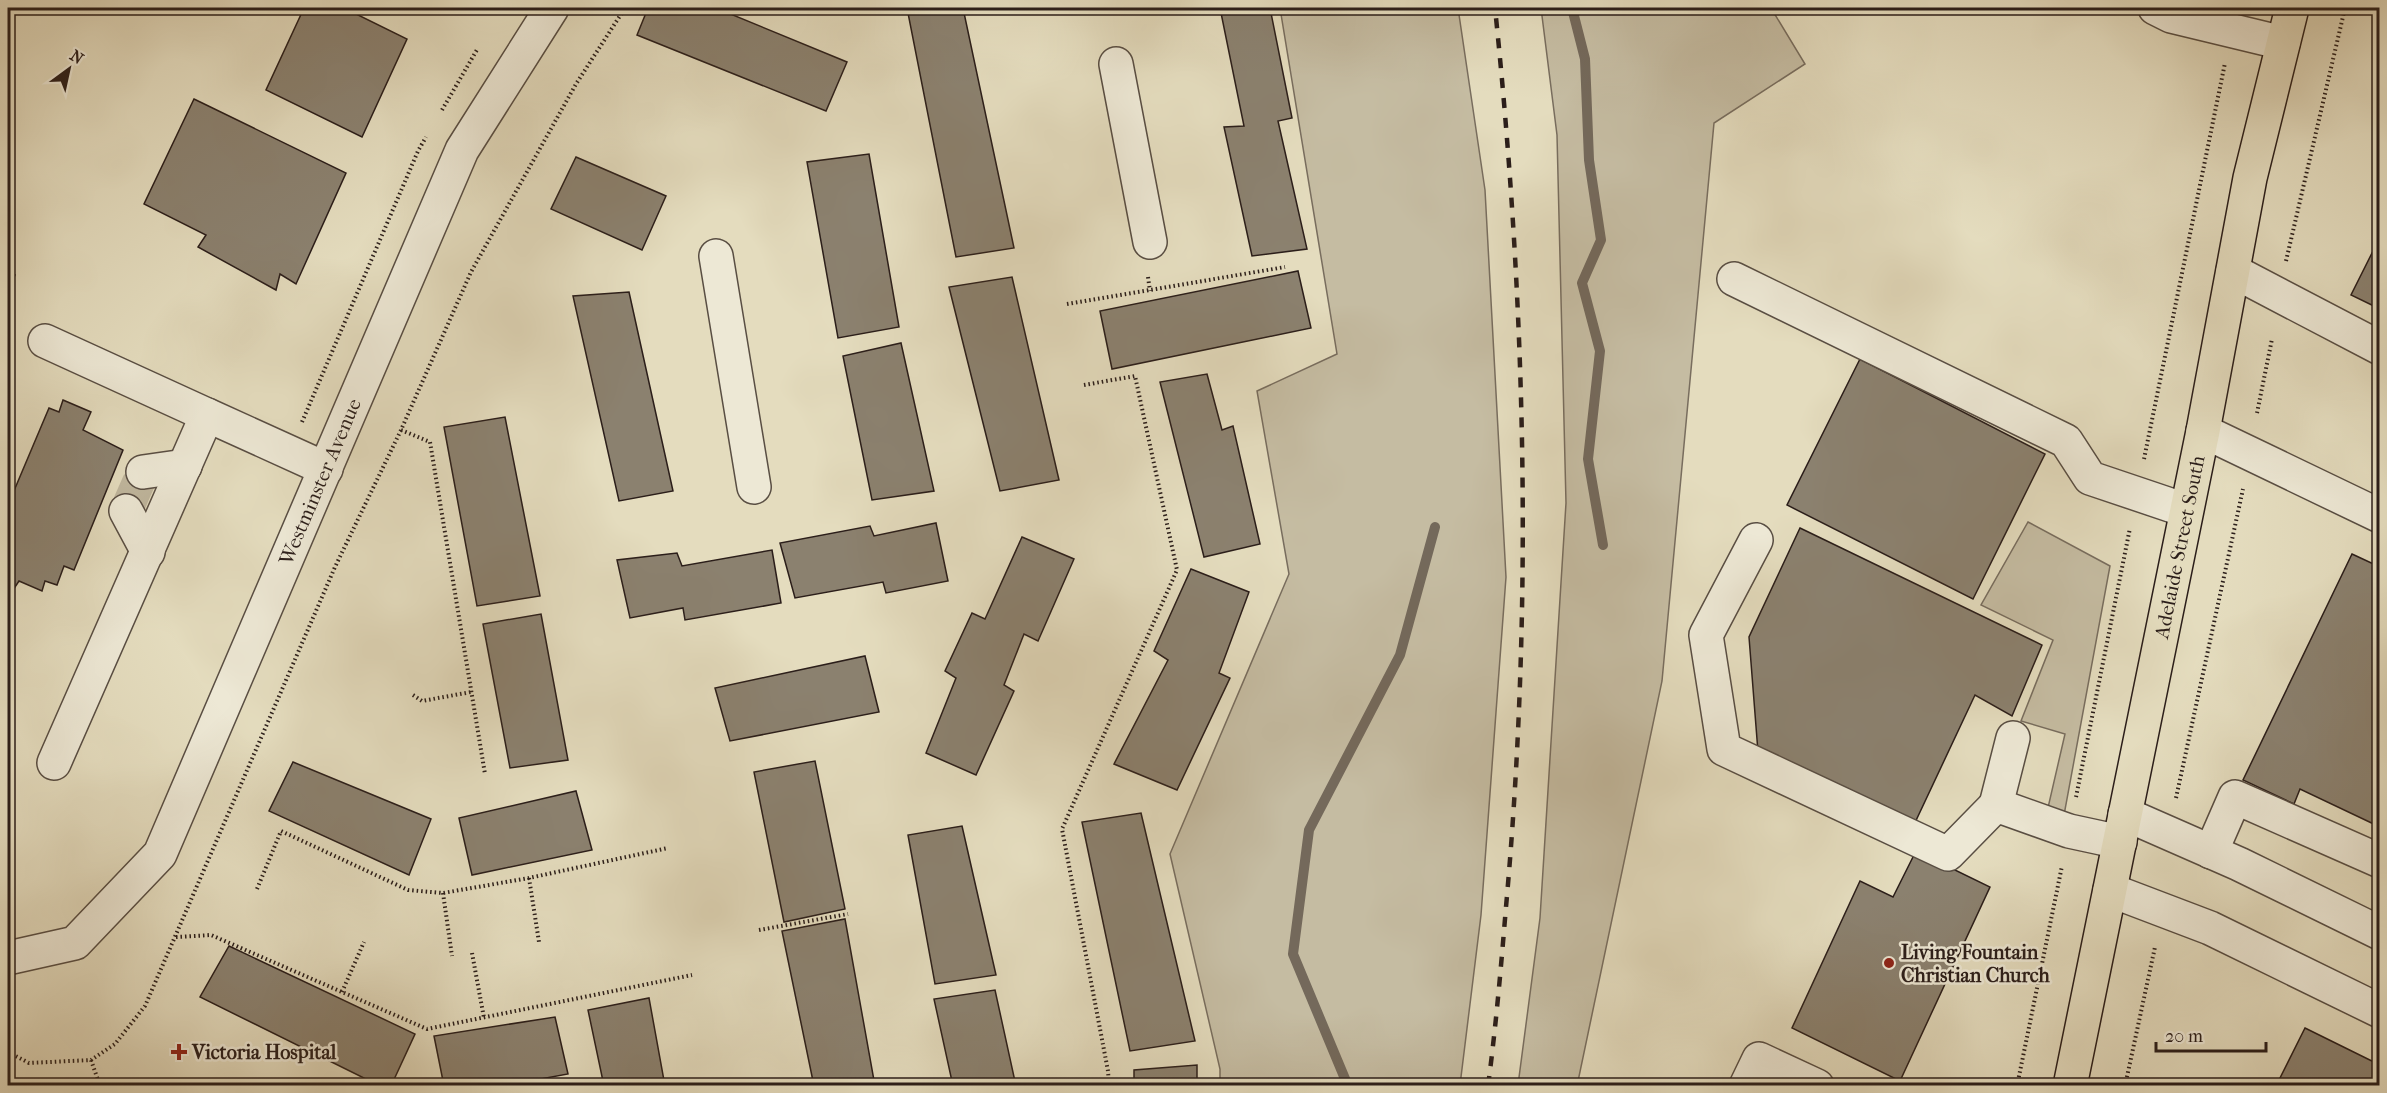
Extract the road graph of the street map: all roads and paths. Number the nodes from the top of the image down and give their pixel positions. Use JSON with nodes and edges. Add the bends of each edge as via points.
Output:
{"nodes":[{"id":1,"x":552,"y":8,"type":"edge"},
{"id":2,"x":625,"y":8,"type":"edge"},
{"id":3,"x":2155,"y":8,"type":"edge"},
{"id":4,"x":2292,"y":8,"type":"edge"},
{"id":5,"x":2345,"y":8,"type":"edge"},
{"id":6,"x":2234,"y":31,"type":"junction"},
{"id":7,"x":2283,"y":43,"type":"junction"},
{"id":8,"x":1116,"y":64,"type":"dead end"},
{"id":9,"x":1150,"y":242,"type":"dead end"},
{"id":10,"x":716,"y":256,"type":"dead end"},
{"id":11,"x":2286,"y":265,"type":"dead end"},
{"id":12,"x":1285,"y":267,"type":"dead end"},
{"id":13,"x":2233,"y":271,"type":"junction"},
{"id":14,"x":1734,"y":279,"type":"dead end"},
{"id":15,"x":1067,"y":304,"type":"dead end"},
{"id":16,"x":2272,"y":339,"type":"dead end"},
{"id":17,"x":45,"y":341,"type":"dead end"},
{"id":18,"x":2379,"y":348,"type":"edge"},
{"id":19,"x":1084,"y":385,"type":"dead end"},
{"id":20,"x":2257,"y":413,"type":"dead end"},
{"id":21,"x":207,"y":415,"type":"junction"},
{"id":22,"x":401,"y":430,"type":"junction"},
{"id":23,"x":2203,"y":431,"type":"junction"},
{"id":24,"x":185,"y":466,"type":"junction"},
{"id":25,"x":326,"y":469,"type":"junction"},
{"id":26,"x":143,"y":472,"type":"dead end"},
{"id":27,"x":2244,"y":485,"type":"dead end"},
{"id":28,"x":754,"y":487,"type":"dead end"},
{"id":29,"x":2137,"y":494,"type":"junction"},
{"id":30,"x":2185,"y":510,"type":"junction"},
{"id":31,"x":126,"y":511,"type":"dead end"},
{"id":32,"x":2379,"y":516,"type":"edge"},
{"id":33,"x":1756,"y":540,"type":"dead end"},
{"id":34,"x":148,"y":552,"type":"junction"},
{"id":35,"x":471,"y":692,"type":"junction"},
{"id":36,"x":414,"y":695,"type":"dead end"},
{"id":37,"x":2013,"y":738,"type":"dead end"},
{"id":38,"x":54,"y":763,"type":"dead end"},
{"id":39,"x":485,"y":774,"type":"dead end"},
{"id":40,"x":2175,"y":803,"type":"dead end"},
{"id":41,"x":1996,"y":805,"type":"junction"},
{"id":42,"x":2122,"y":828,"type":"junction"},
{"id":43,"x":2069,"y":831,"type":"junction"},
{"id":44,"x":668,"y":848,"type":"dead end"},
{"id":45,"x":2211,"y":852,"type":"junction"},
{"id":46,"x":2379,"y":861,"type":"edge"},
{"id":47,"x":529,"y":878,"type":"junction"},
{"id":48,"x":257,"y":889,"type":"dead end"},
{"id":49,"x":2110,"y":890,"type":"junction"},
{"id":50,"x":442,"y":893,"type":"junction"},
{"id":51,"x":848,"y":914,"type":"dead end"},
{"id":52,"x":759,"y":930,"type":"dead end"},
{"id":53,"x":2379,"y":933,"type":"edge"},
{"id":54,"x":176,"y":937,"type":"junction"},
{"id":55,"x":364,"y":942,"type":"dead end"},
{"id":56,"x":539,"y":942,"type":"dead end"},
{"id":57,"x":2155,"y":947,"type":"dead end"},
{"id":58,"x":471,"y":953,"type":"dead end"},
{"id":59,"x":452,"y":956,"type":"dead end"},
{"id":60,"x":8,"y":958,"type":"edge"},
{"id":61,"x":692,"y":975,"type":"dead end"},
{"id":62,"x":342,"y":992,"type":"junction"},
{"id":63,"x":2379,"y":1011,"type":"edge"},
{"id":64,"x":484,"y":1018,"type":"junction"},
{"id":65,"x":8,"y":1052,"type":"edge"},
{"id":66,"x":91,"y":1060,"type":"junction"},
{"id":67,"x":100,"y":1086,"type":"edge"},
{"id":68,"x":1109,"y":1086,"type":"edge"},
{"id":69,"x":1746,"y":1086,"type":"edge"},
{"id":70,"x":1817,"y":1086,"type":"edge"},
{"id":71,"x":2017,"y":1086,"type":"edge"},
{"id":72,"x":2070,"y":1086,"type":"edge"},
{"id":73,"x":2125,"y":1086,"type":"edge"}],
"edges":[{"from":1,"to":25,"type":"street","name":"Westminster Avenue","via":[[462,150]]},
{"from":2,"to":22,"type":"path","via":[[576,84],[471,272]]},
{"from":3,"to":6,"type":"street","via":[[2171,16]]},
{"from":4,"to":7,"type":"main road","name":"Adelaide Street South"},
{"from":5,"to":11,"type":"path"},
{"from":6,"to":7,"type":"street"},
{"from":6,"to":29,"type":"path"},
{"from":7,"to":13,"type":"main road","name":"Adelaide Street South","via":[[2250,178]]},
{"from":8,"to":9,"type":"street"},
{"from":10,"to":28,"type":"street"},
{"from":12,"to":15,"type":"path"},
{"from":13,"to":18,"type":"street"},
{"from":13,"to":23,"type":"main road","name":"Adelaide Street South"},
{"from":14,"to":29,"type":"street","via":[[2066,441],[2090,478]]},
{"from":16,"to":20,"type":"path"},
{"from":17,"to":21,"type":"street"},
{"from":19,"to":68,"type":"path","via":[[1135,376],[1177,570],[1062,829]]},
{"from":21,"to":24,"type":"street"},
{"from":21,"to":25,"type":"street"},
{"from":22,"to":35,"type":"path","via":[[430,442]]},
{"from":22,"to":54,"type":"path","via":[[335,567]]},
{"from":23,"to":30,"type":"main road","name":"Adelaide Street South"},
{"from":23,"to":32,"type":"street"},
{"from":24,"to":26,"type":"street"},
{"from":24,"to":34,"type":"street"},
{"from":25,"to":60,"type":"street","name":"Westminster Avenue","via":[[160,854],[75,943]]},
{"from":27,"to":40,"type":"path"},
{"from":29,"to":30,"type":"street"},
{"from":29,"to":43,"type":"path"},
{"from":30,"to":42,"type":"main road","name":"Adelaide Street South"},
{"from":31,"to":34,"type":"street"},
{"from":33,"to":41,"type":"street","via":[[1706,635],[1724,749],[1948,854]]},
{"from":34,"to":38,"type":"street"},
{"from":35,"to":36,"type":"path","via":[[422,701]]},
{"from":35,"to":39,"type":"path"},
{"from":37,"to":41,"type":"street"},
{"from":41,"to":43,"type":"street"},
{"from":42,"to":43,"type":"street"},
{"from":42,"to":45,"type":"street"},
{"from":42,"to":49,"type":"main road","name":"Adelaide Street South"},
{"from":43,"to":71,"type":"path"},
{"from":44,"to":47,"type":"path"},
{"from":45,"to":46,"type":"street","via":[[2235,797]]},
{"from":45,"to":53,"type":"street"},
{"from":47,"to":50,"type":"path"},
{"from":47,"to":56,"type":"path"},
{"from":48,"to":50,"type":"path","via":[[281,831],[408,890]]},
{"from":49,"to":63,"type":"street","via":[[2210,928]]},
{"from":49,"to":72,"type":"main road","name":"Adelaide Street South"},
{"from":50,"to":59,"type":"path"},
{"from":51,"to":52,"type":"path"},
{"from":54,"to":62,"type":"path","via":[[211,935]]},
{"from":54,"to":66,"type":"path","via":[[145,1006],[115,1044]]},
{"from":55,"to":62,"type":"path"},
{"from":57,"to":73,"type":"path"},
{"from":58,"to":64,"type":"path"},
{"from":61,"to":64,"type":"path"},
{"from":62,"to":64,"type":"path","via":[[427,1029]]},
{"from":65,"to":66,"type":"path","via":[[29,1063]]},
{"from":66,"to":67,"type":"path"},
{"from":69,"to":70,"type":"street","via":[[1759,1059]]}]}
